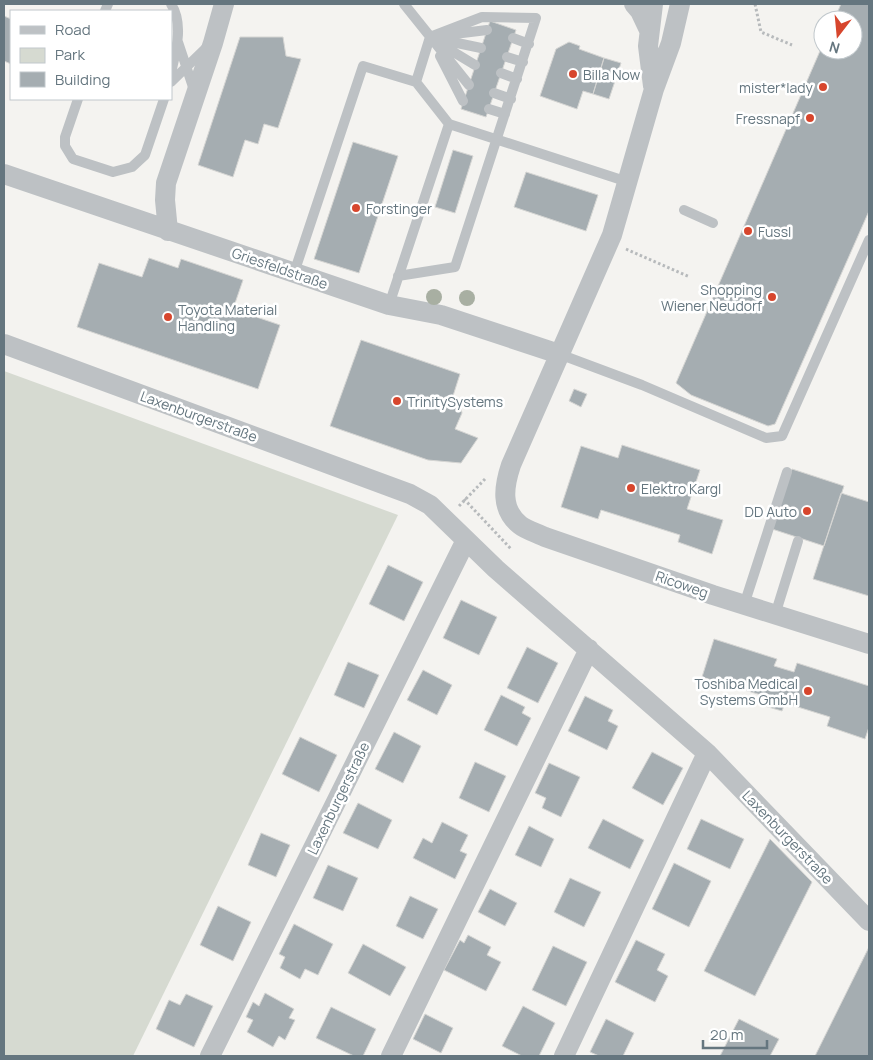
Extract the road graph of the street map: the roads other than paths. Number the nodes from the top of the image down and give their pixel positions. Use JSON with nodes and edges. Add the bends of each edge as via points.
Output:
{"nodes":[{"id":1,"x":171,"y":4,"type":"edge"},
{"id":2,"x":224,"y":4,"type":"edge"},
{"id":3,"x":404,"y":4,"type":"edge"},
{"id":4,"x":634,"y":4,"type":"edge"},
{"id":5,"x":653,"y":4,"type":"edge"},
{"id":6,"x":680,"y":4,"type":"edge"},
{"id":7,"x":487,"y":30,"type":"dead end"},
{"id":8,"x":649,"y":30,"type":"junction"},
{"id":9,"x":430,"y":37,"type":"junction"},
{"id":10,"x":513,"y":38,"type":"dead end"},
{"id":11,"x":178,"y":41,"type":"junction"},
{"id":12,"x":213,"y":43,"type":"junction"},
{"id":13,"x":528,"y":44,"type":"junction"},
{"id":14,"x":481,"y":48,"type":"dead end"},
{"id":15,"x":507,"y":56,"type":"dead end"},
{"id":16,"x":523,"y":62,"type":"junction"},
{"id":17,"x":475,"y":65,"type":"dead end"},
{"id":18,"x":187,"y":66,"type":"junction"},
{"id":19,"x":172,"y":68,"type":"edge"},
{"id":20,"x":501,"y":73,"type":"dead end"},
{"id":21,"x":517,"y":79,"type":"junction"},
{"id":22,"x":172,"y":81,"type":"edge"},
{"id":23,"x":416,"y":82,"type":"junction"},
{"id":24,"x":469,"y":84,"type":"dead end"},
{"id":25,"x":654,"y":89,"type":"junction"},
{"id":26,"x":494,"y":93,"type":"dead end"},
{"id":27,"x":195,"y":94,"type":"junction"},
{"id":28,"x":511,"y":99,"type":"junction"},
{"id":29,"x":78,"y":100,"type":"edge"},
{"id":30,"x":164,"y":100,"type":"edge"},
{"id":31,"x":463,"y":100,"type":"dead end"},
{"id":32,"x":489,"y":109,"type":"dead end"},
{"id":33,"x":505,"y":114,"type":"junction"},
{"id":34,"x":449,"y":124,"type":"junction"},
{"id":35,"x":497,"y":140,"type":"junction"},
{"id":36,"x":4,"y":174,"type":"edge"},
{"id":37,"x":628,"y":182,"type":"junction"},
{"id":38,"x":684,"y":210,"type":"dead end"},
{"id":39,"x":713,"y":223,"type":"dead end"},
{"id":40,"x":168,"y":231,"type":"junction"},
{"id":41,"x":869,"y":240,"type":"edge"},
{"id":42,"x":294,"y":273,"type":"junction"},
{"id":43,"x":398,"y":276,"type":"junction"},
{"id":44,"x":389,"y":305,"type":"junction"},
{"id":45,"x":4,"y":344,"type":"edge"},
{"id":46,"x":558,"y":354,"type":"junction"},
{"id":47,"x":787,"y":472,"type":"dead end"},
{"id":48,"x":466,"y":540,"type":"junction"},
{"id":49,"x":798,"y":541,"type":"dead end"},
{"id":50,"x":744,"y":605,"type":"junction"},
{"id":51,"x":774,"y":615,"type":"junction"},
{"id":52,"x":869,"y":644,"type":"edge"},
{"id":53,"x":589,"y":649,"type":"junction"},
{"id":54,"x":707,"y":753,"type":"junction"},
{"id":55,"x":869,"y":921,"type":"edge"},
{"id":56,"x":210,"y":1056,"type":"edge"},
{"id":57,"x":391,"y":1056,"type":"edge"},
{"id":58,"x":564,"y":1056,"type":"edge"}],
"edges":[{"from":1,"to":11,"type":"lane","via":[[177,12]]},
{"from":2,"to":12,"type":"street"},
{"from":3,"to":9,"type":"lane"},
{"from":4,"to":8,"type":"street"},
{"from":5,"to":8,"type":"street"},
{"from":6,"to":25,"type":"street","via":[[671,43]]},
{"from":7,"to":9,"type":"lane"},
{"from":8,"to":25,"type":"street"},
{"from":9,"to":13,"type":"lane","via":[[482,17],[536,18]]},
{"from":9,"to":14,"type":"lane"},
{"from":9,"to":17,"type":"lane"},
{"from":9,"to":23,"type":"lane"},
{"from":9,"to":24,"type":"lane"},
{"from":9,"to":31,"type":"lane"},
{"from":10,"to":13,"type":"lane"},
{"from":11,"to":18,"type":"lane"},
{"from":11,"to":19,"type":"lane"},
{"from":12,"to":18,"type":"lane"},
{"from":12,"to":27,"type":"street"},
{"from":13,"to":16,"type":"lane"},
{"from":15,"to":16,"type":"lane"},
{"from":16,"to":21,"type":"lane"},
{"from":18,"to":22,"type":"lane"},
{"from":18,"to":27,"type":"lane"},
{"from":20,"to":21,"type":"lane"},
{"from":21,"to":28,"type":"lane"},
{"from":23,"to":34,"type":"lane"},
{"from":23,"to":42,"type":"lane","via":[[363,66]]},
{"from":25,"to":37,"type":"street"},
{"from":26,"to":28,"type":"lane"},
{"from":27,"to":40,"type":"street","via":[[166,183]]},
{"from":28,"to":33,"type":"lane"},
{"from":29,"to":30,"type":"lane","via":[[65,146],[73,159],[113,172],[132,168],[145,155]]},
{"from":32,"to":33,"type":"lane"},
{"from":33,"to":35,"type":"lane"},
{"from":34,"to":35,"type":"lane"},
{"from":34,"to":43,"type":"lane"},
{"from":35,"to":37,"type":"lane"},
{"from":35,"to":43,"type":"lane","via":[[455,267]]},
{"from":36,"to":40,"type":"street","name":"Griesfeldstraße"},
{"from":37,"to":46,"type":"street","via":[[609,242]]},
{"from":38,"to":39,"type":"lane"},
{"from":40,"to":42,"type":"street","name":"Griesfeldstraße"},
{"from":41,"to":46,"type":"lane","via":[[782,436],[766,438],[642,385]]},
{"from":42,"to":44,"type":"street","name":"Griesfeldstraße"},
{"from":43,"to":44,"type":"lane"},
{"from":44,"to":46,"type":"street","name":"Griesfeldstraße","via":[[441,315]]},
{"from":45,"to":48,"type":"street","name":"Laxenburgerstraße","via":[[410,494],[430,505]]},
{"from":46,"to":50,"type":"street","name":"Ricoweg","via":[[505,483],[505,496],[512,515],[520,525],[545,537]]},
{"from":47,"to":50,"type":"lane"},
{"from":48,"to":53,"type":"street","name":"Laxenburgerstraße"},
{"from":48,"to":56,"type":"street","name":"Laxenburgerstraße"},
{"from":49,"to":51,"type":"lane"},
{"from":50,"to":51,"type":"street","name":"Ricoweg"},
{"from":51,"to":52,"type":"street","name":"Ricoweg"},
{"from":53,"to":54,"type":"street","name":"Laxenburgerstraße"},
{"from":53,"to":57,"type":"street"},
{"from":54,"to":55,"type":"street","name":"Laxenburgerstraße"},
{"from":54,"to":58,"type":"street"}]}
